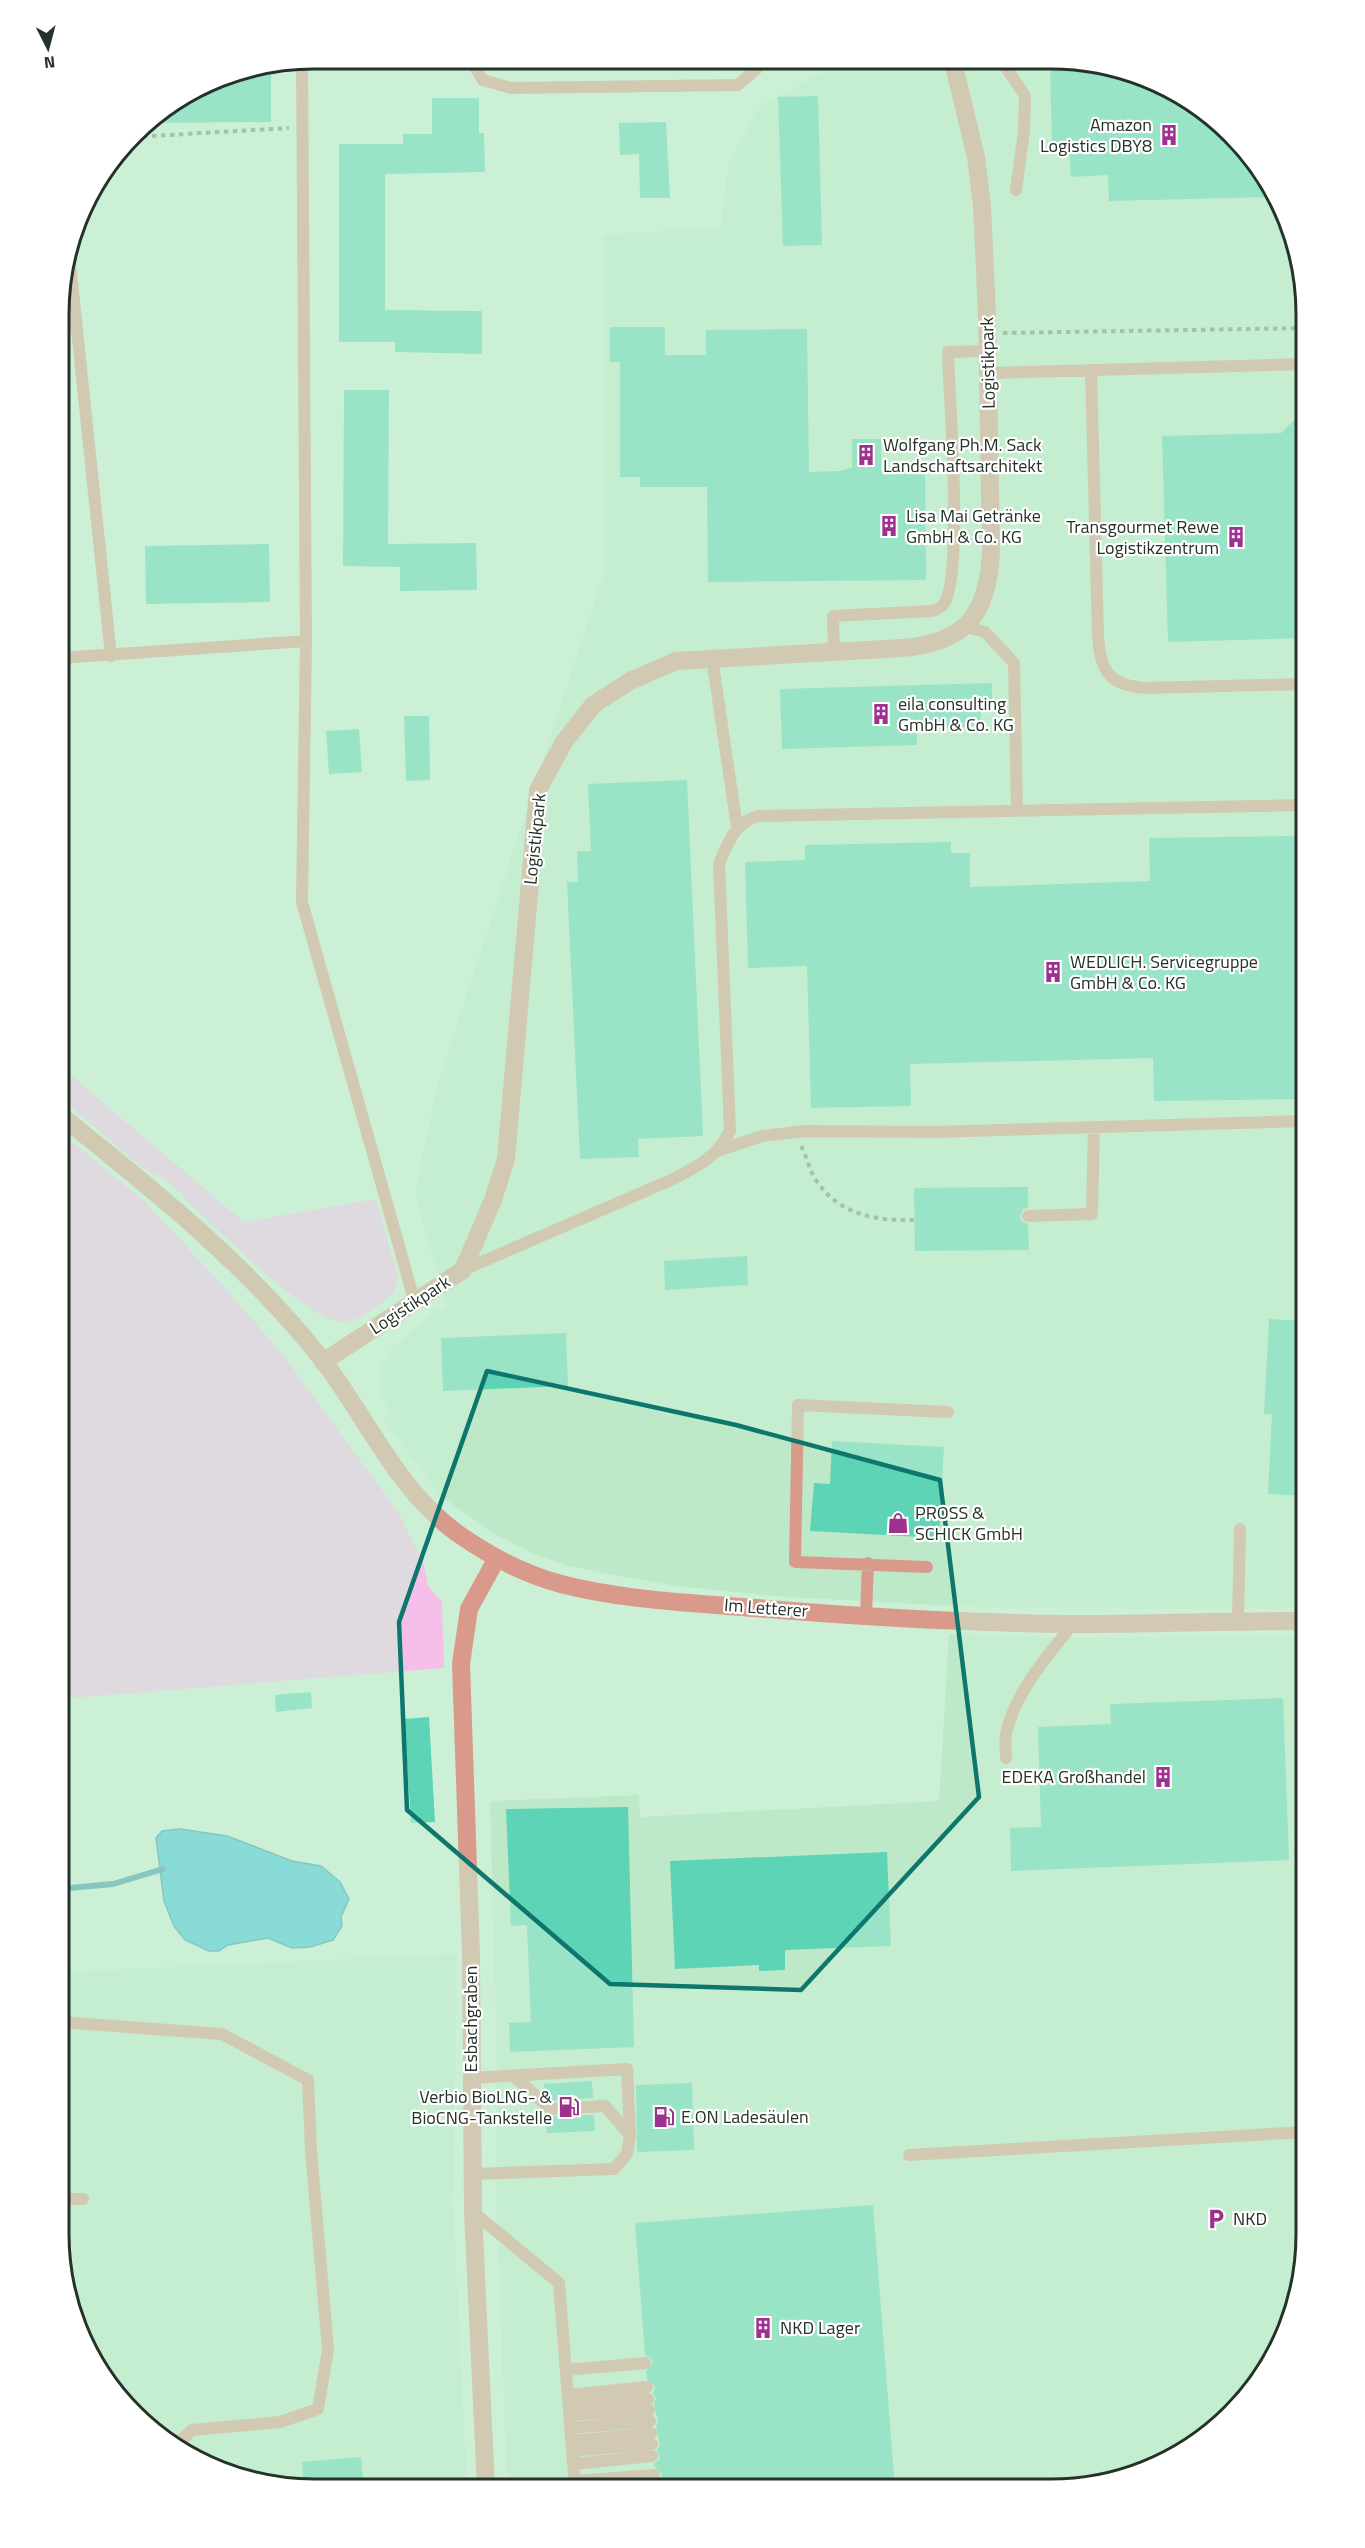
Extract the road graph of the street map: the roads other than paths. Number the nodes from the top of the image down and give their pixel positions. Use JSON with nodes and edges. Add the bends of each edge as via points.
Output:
{"nodes":[{"id":1,"x":476,"y":69,"type":"edge"},
{"id":2,"x":756,"y":69,"type":"edge"},
{"id":3,"x":954,"y":69,"type":"edge"},
{"id":4,"x":1005,"y":69,"type":"edge"},
{"id":5,"x":302,"y":70,"type":"edge"},
{"id":6,"x":1016,"y":190,"type":"dead end"},
{"id":7,"x":72,"y":279,"type":"edge"},
{"id":8,"x":988,"y":342,"type":"junction"},
{"id":9,"x":1296,"y":364,"type":"edge"},
{"id":10,"x":1091,"y":370,"type":"junction"},
{"id":11,"x":988,"y":373,"type":"junction"},
{"id":12,"x":966,"y":627,"type":"junction"},
{"id":13,"x":306,"y":640,"type":"junction"},
{"id":14,"x":834,"y":651,"type":"junction"},
{"id":15,"x":111,"y":656,"type":"junction"},
{"id":16,"x":69,"y":658,"type":"edge"},
{"id":17,"x":712,"y":658,"type":"junction"},
{"id":18,"x":1296,"y":684,"type":"edge"},
{"id":19,"x":1296,"y":805,"type":"edge"},
{"id":20,"x":1017,"y":811,"type":"junction"},
{"id":21,"x":737,"y":827,"type":"junction"},
{"id":22,"x":1296,"y":1121,"type":"edge"},
{"id":23,"x":69,"y":1122,"type":"edge"},
{"id":24,"x":1094,"y":1127,"type":"junction"},
{"id":25,"x":720,"y":1150,"type":"junction"},
{"id":26,"x":1028,"y":1216,"type":"dead end"},
{"id":27,"x":463,"y":1270,"type":"junction"},
{"id":28,"x":415,"y":1303,"type":"junction"},
{"id":29,"x":323,"y":1362,"type":"junction"},
{"id":30,"x":948,"y":1412,"type":"dead end"},
{"id":31,"x":1240,"y":1529,"type":"dead end"},
{"id":32,"x":496,"y":1558,"type":"junction"},
{"id":33,"x":868,"y":1563,"type":"junction"},
{"id":34,"x":927,"y":1567,"type":"dead end"},
{"id":35,"x":866,"y":1615,"type":"junction"},
{"id":36,"x":1238,"y":1621,"type":"junction"},
{"id":37,"x":1296,"y":1621,"type":"edge"},
{"id":38,"x":1073,"y":1624,"type":"junction"},
{"id":39,"x":1006,"y":1758,"type":"dead end"},
{"id":40,"x":69,"y":2023,"type":"edge"},
{"id":41,"x":513,"y":2075,"type":"junction"},
{"id":42,"x":471,"y":2078,"type":"junction"},
{"id":43,"x":1296,"y":2133,"type":"edge"},
{"id":44,"x":630,"y":2135,"type":"junction"},
{"id":45,"x":909,"y":2155,"type":"dead end"},
{"id":46,"x":473,"y":2175,"type":"junction"},
{"id":47,"x":69,"y":2199,"type":"edge"},
{"id":48,"x":83,"y":2199,"type":"dead end"},
{"id":49,"x":473,"y":2212,"type":"junction"},
{"id":50,"x":645,"y":2363,"type":"dead end"},
{"id":51,"x":566,"y":2370,"type":"junction"},
{"id":52,"x":650,"y":2421,"type":"junction"},
{"id":53,"x":570,"y":2422,"type":"junction"},
{"id":54,"x":181,"y":2440,"type":"edge"},
{"id":55,"x":573,"y":2464,"type":"junction"},
{"id":56,"x":654,"y":2475,"type":"dead end"},
{"id":57,"x":486,"y":2479,"type":"edge"},
{"id":58,"x":574,"y":2479,"type":"edge"},
{"id":59,"x":622,"y":2479,"type":"edge"}],
"edges":[{"from":1,"to":2,"type":"lane","via":[[483,80],[511,88],[738,86]]},
{"from":3,"to":8,"type":"street","name":"Logistikpark","via":[[976,157]]},
{"from":4,"to":6,"type":"lane","via":[[1025,96]]},
{"from":5,"to":13,"type":"lane"},
{"from":7,"to":15,"type":"lane"},
{"from":8,"to":11,"type":"street","name":"Logistikpark"},
{"from":8,"to":14,"type":"lane","via":[[948,352],[953,561],[950,590],[943,605],[932,611],[833,615]]},
{"from":9,"to":10,"type":"lane"},
{"from":10,"to":11,"type":"lane"},
{"from":10,"to":18,"type":"lane","via":[[1098,634],[1106,671],[1128,687]]},
{"from":11,"to":12,"type":"street","name":"Logistikpark","via":[[990,573],[983,603]]},
{"from":12,"to":14,"type":"street","name":"Logistikpark","via":[[939,642],[914,647]]},
{"from":12,"to":20,"type":"lane","via":[[985,632],[1014,663]]},
{"from":13,"to":15,"type":"lane"},
{"from":13,"to":28,"type":"lane","via":[[302,902]]},
{"from":14,"to":17,"type":"street","name":"Logistikpark"},
{"from":15,"to":16,"type":"lane"},
{"from":17,"to":21,"type":"lane"},
{"from":17,"to":27,"type":"street","name":"Logistikpark","via":[[676,661],[630,681],[593,705],[564,742],[538,790],[506,1159]]},
{"from":19,"to":20,"type":"lane"},
{"from":20,"to":21,"type":"lane","via":[[758,816]]},
{"from":21,"to":25,"type":"lane","via":[[719,864],[730,1131]]},
{"from":22,"to":24,"type":"lane"},
{"from":23,"to":29,"type":"street","via":[[241,1269]]},
{"from":24,"to":25,"type":"lane","via":[[794,1132],[762,1136]]},
{"from":24,"to":26,"type":"lane","via":[[1092,1214]]},
{"from":25,"to":27,"type":"lane","via":[[671,1180]]},
{"from":27,"to":28,"type":"street","name":"Logistikpark"},
{"from":28,"to":29,"type":"street","name":"Logistikpark"},
{"from":29,"to":32,"type":"street","name":"Im Letterer","via":[[401,1475],[433,1512]]},
{"from":30,"to":33,"type":"lane","via":[[798,1405],[795,1562]]},
{"from":31,"to":36,"type":"lane"},
{"from":32,"to":35,"type":"street","name":"Im Letterer","via":[[561,1584],[616,1593]]},
{"from":32,"to":42,"type":"street","name":"Esbachgraben","via":[[469,1610],[461,1664]]},
{"from":33,"to":34,"type":"lane"},
{"from":33,"to":35,"type":"lane"},
{"from":35,"to":38,"type":"street","name":"Im Letterer"},
{"from":36,"to":37,"type":"street","name":"Im Letterer"},
{"from":36,"to":38,"type":"street","name":"Im Letterer"},
{"from":38,"to":39,"type":"lane","via":[[1020,1699],[1006,1731]]},
{"from":40,"to":54,"type":"lane","via":[[222,2034],[308,2080],[328,2350],[318,2409],[280,2422],[192,2430]]},
{"from":41,"to":42,"type":"lane"},
{"from":41,"to":44,"type":"lane","via":[[550,2109],[604,2106]]},
{"from":41,"to":44,"type":"lane","via":[[627,2070]]},
{"from":42,"to":46,"type":"street","name":"Esbachgraben"},
{"from":43,"to":45,"type":"lane"},
{"from":44,"to":46,"type":"lane","via":[[627,2154],[614,2169]]},
{"from":46,"to":49,"type":"street","name":"Esbachgraben"},
{"from":47,"to":48,"type":"lane"},
{"from":49,"to":51,"type":"lane","via":[[559,2283]]},
{"from":49,"to":57,"type":"street","name":"Esbachgraben"},
{"from":50,"to":51,"type":"lane"},
{"from":51,"to":53,"type":"lane"},
{"from":52,"to":53,"type":"lane"},
{"from":52,"to":53,"type":"lane"},
{"from":52,"to":53,"type":"lane"},
{"from":52,"to":55,"type":"lane"},
{"from":53,"to":55,"type":"lane"},
{"from":55,"to":58,"type":"lane"},
{"from":56,"to":59,"type":"lane"}]}
